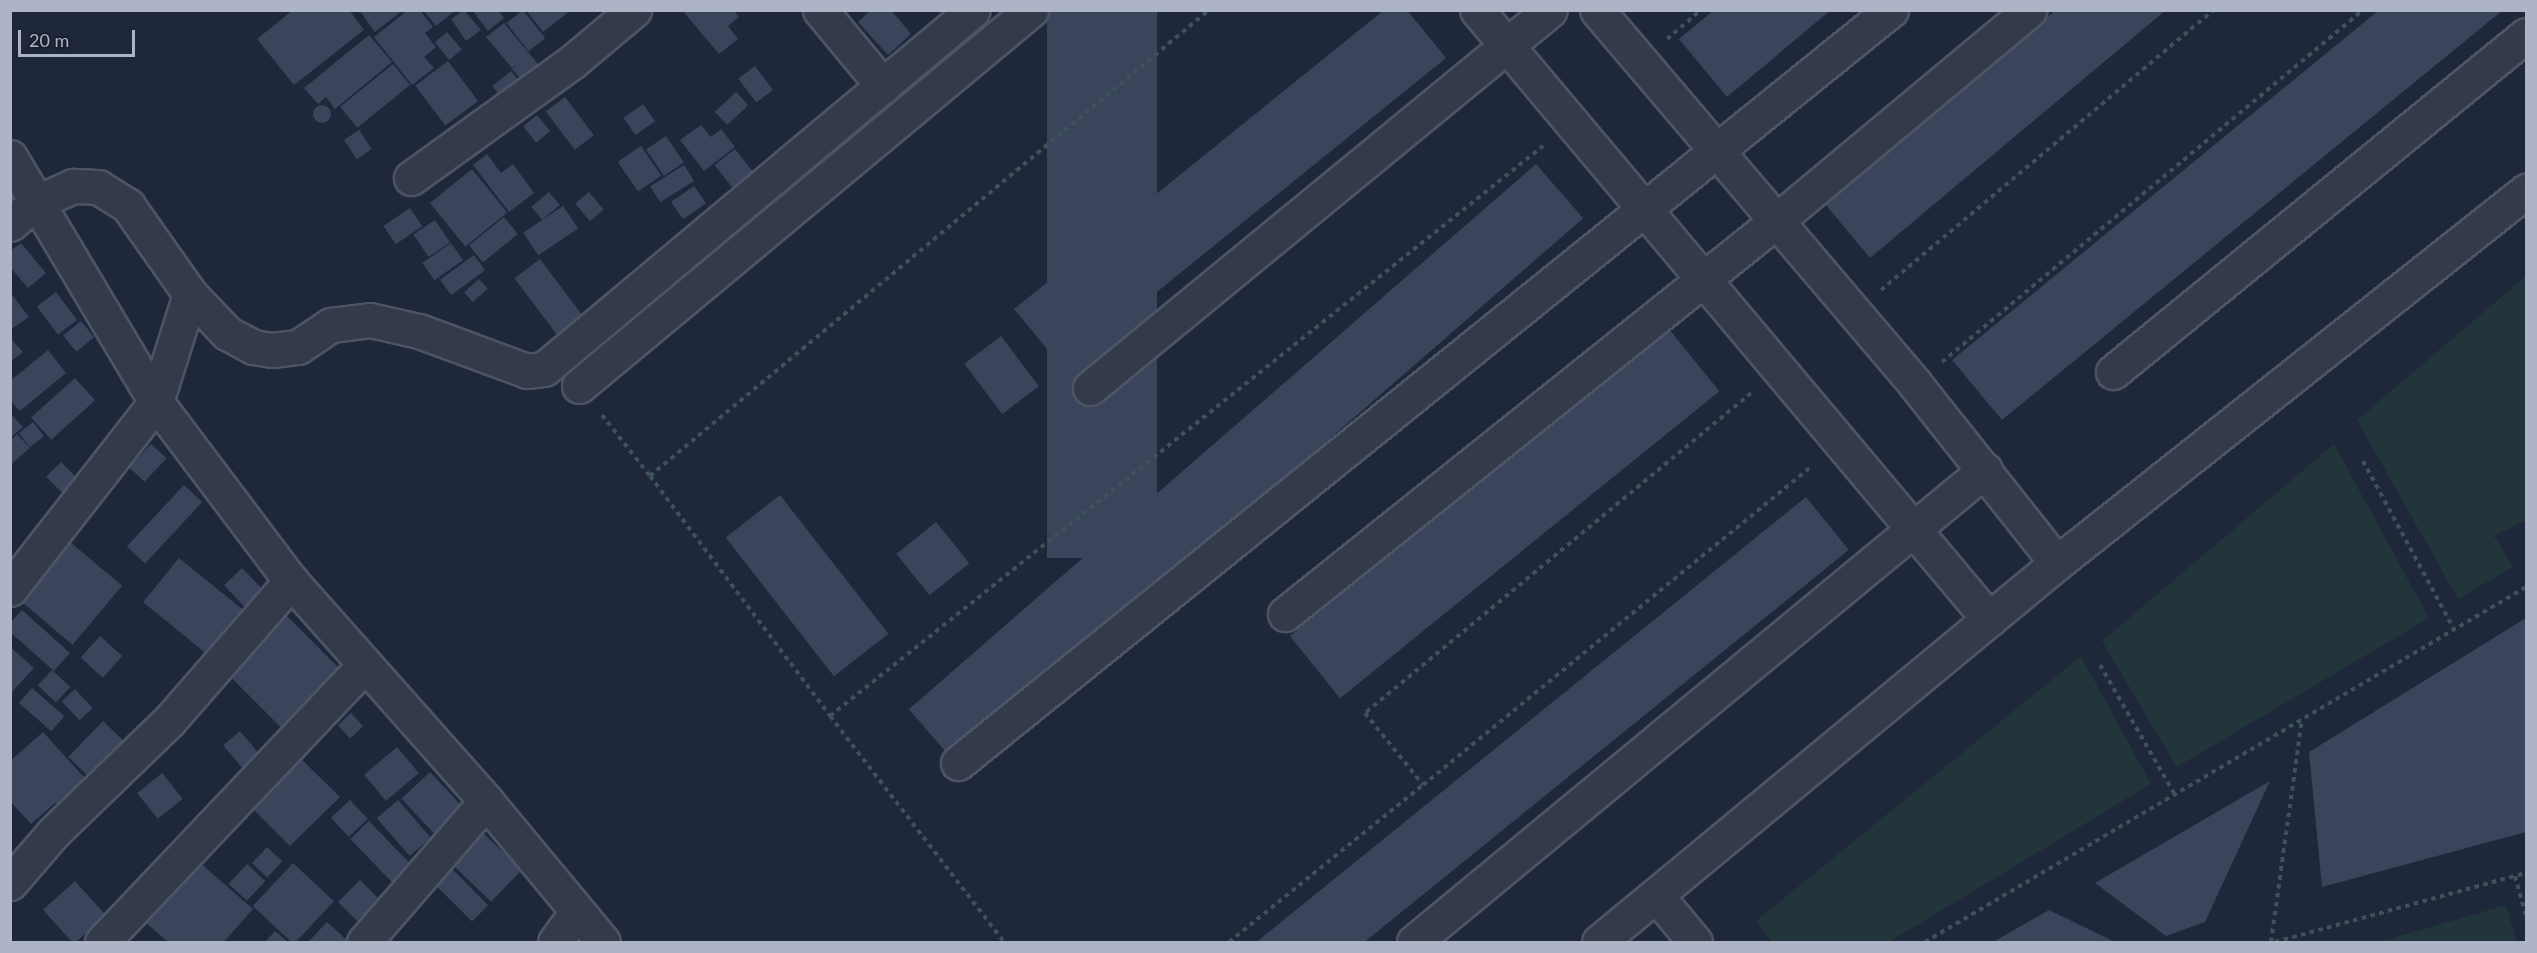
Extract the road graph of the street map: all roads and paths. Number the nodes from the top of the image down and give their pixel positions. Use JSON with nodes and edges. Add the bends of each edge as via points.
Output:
{"nodes":[{"id":1,"x":634,"y":10,"type":"edge"},
{"id":2,"x":820,"y":10,"type":"edge"},
{"id":3,"x":973,"y":10,"type":"edge"},
{"id":4,"x":1031,"y":10,"type":"edge"},
{"id":5,"x":1209,"y":10,"type":"edge"},
{"id":6,"x":1477,"y":10,"type":"edge"},
{"id":7,"x":1550,"y":10,"type":"edge"},
{"id":8,"x":1597,"y":10,"type":"edge"},
{"id":9,"x":1891,"y":10,"type":"edge"},
{"id":10,"x":2029,"y":10,"type":"edge"},
{"id":11,"x":2214,"y":10,"type":"edge"},
{"id":12,"x":2363,"y":10,"type":"edge"},
{"id":13,"x":2526,"y":35,"type":"edge"},
{"id":14,"x":1506,"y":45,"type":"junction"},
{"id":15,"x":883,"y":86,"type":"junction"},
{"id":16,"x":1571,"y":123,"type":"junction"},
{"id":17,"x":1717,"y":152,"type":"junction"},
{"id":18,"x":10,"y":157,"type":"edge"},
{"id":19,"x":411,"y":178,"type":"dead end"},
{"id":20,"x":2526,"y":191,"type":"edge"},
{"id":21,"x":1643,"y":208,"type":"junction"},
{"id":22,"x":23,"y":213,"type":"edge"},
{"id":23,"x":1775,"y":222,"type":"junction"},
{"id":24,"x":1704,"y":279,"type":"junction"},
{"id":25,"x":190,"y":294,"type":"junction"},
{"id":26,"x":1852,"y":313,"type":"junction"},
{"id":27,"x":1779,"y":370,"type":"junction"},
{"id":28,"x":2113,"y":372,"type":"dead end"},
{"id":29,"x":1915,"y":384,"type":"junction"},
{"id":30,"x":579,"y":386,"type":"joint"},
{"id":31,"x":1090,"y":388,"type":"dead end"},
{"id":32,"x":156,"y":402,"type":"junction"},
{"id":33,"x":1840,"y":443,"type":"junction"},
{"id":34,"x":2363,"y":461,"type":"dead end"},
{"id":35,"x":1985,"y":470,"type":"junction"},
{"id":36,"x":650,"y":476,"type":"junction"},
{"id":37,"x":1913,"y":530,"type":"junction"},
{"id":38,"x":2057,"y":563,"type":"junction"},
{"id":39,"x":291,"y":581,"type":"junction"},
{"id":40,"x":2526,"y":587,"type":"edge"},
{"id":41,"x":10,"y":589,"type":"edge"},
{"id":42,"x":1285,"y":614,"type":"dead end"},
{"id":43,"x":1989,"y":619,"type":"junction"},
{"id":44,"x":2454,"y":630,"type":"junction"},
{"id":45,"x":365,"y":665,"type":"junction"},
{"id":46,"x":2100,"y":665,"type":"dead end"},
{"id":47,"x":830,"y":717,"type":"junction"},
{"id":48,"x":2302,"y":718,"type":"junction"},
{"id":49,"x":958,"y":763,"type":"dead end"},
{"id":50,"x":1423,"y":785,"type":"junction"},
{"id":51,"x":2175,"y":795,"type":"junction"},
{"id":52,"x":486,"y":801,"type":"junction"},
{"id":53,"x":2526,"y":873,"type":"edge"},
{"id":54,"x":2516,"y":876,"type":"junction"},
{"id":55,"x":10,"y":883,"type":"edge"},
{"id":56,"x":1656,"y":895,"type":"junction"},
{"id":57,"x":577,"y":912,"type":"junction"},
{"id":58,"x":2526,"y":916,"type":"edge"},
{"id":59,"x":102,"y":942,"type":"edge"},
{"id":60,"x":364,"y":942,"type":"edge"},
{"id":61,"x":555,"y":942,"type":"edge"},
{"id":62,"x":603,"y":942,"type":"edge"},
{"id":63,"x":1004,"y":942,"type":"edge"},
{"id":64,"x":1229,"y":942,"type":"edge"},
{"id":65,"x":1414,"y":942,"type":"edge"},
{"id":66,"x":1599,"y":942,"type":"edge"},
{"id":67,"x":1695,"y":942,"type":"edge"},
{"id":68,"x":1925,"y":942,"type":"edge"},
{"id":69,"x":2273,"y":942,"type":"edge"}],
"edges":[{"from":1,"to":19,"type":"street","via":[[572,62]]},
{"from":2,"to":15,"type":"street"},
{"from":3,"to":15,"type":"street"},
{"from":4,"to":30,"type":"street"},
{"from":5,"to":36,"type":"path"},
{"from":6,"to":14,"type":"street"},
{"from":7,"to":14,"type":"street"},
{"from":8,"to":17,"type":"street"},
{"from":9,"to":17,"type":"street"},
{"from":10,"to":23,"type":"street"},
{"from":11,"to":26,"type":"path"},
{"from":12,"to":29,"type":"path"},
{"from":13,"to":28,"type":"street"},
{"from":14,"to":16,"type":"street"},
{"from":14,"to":31,"type":"street"},
{"from":15,"to":25,"type":"street","via":[[544,369],[527,371],[419,331],[369,320],[331,325],[298,347],[253,347],[227,333]]},
{"from":16,"to":21,"type":"street"},
{"from":16,"to":47,"type":"path"},
{"from":17,"to":21,"type":"street"},
{"from":17,"to":23,"type":"street"},
{"from":18,"to":22,"type":"street"},
{"from":20,"to":38,"type":"street"},
{"from":21,"to":24,"type":"street"},
{"from":21,"to":49,"type":"street"},
{"from":22,"to":25,"type":"street","via":[[73,186],[98,187],[128,206]]},
{"from":22,"to":32,"type":"street"},
{"from":23,"to":24,"type":"street"},
{"from":23,"to":26,"type":"street"},
{"from":24,"to":27,"type":"street"},
{"from":24,"to":42,"type":"street"},
{"from":25,"to":32,"type":"street"},
{"from":26,"to":29,"type":"street"},
{"from":27,"to":33,"type":"street"},
{"from":27,"to":50,"type":"path","via":[[1365,713]]},
{"from":29,"to":35,"type":"street"},
{"from":30,"to":36,"type":"path"},
{"from":32,"to":39,"type":"street"},
{"from":32,"to":41,"type":"street"},
{"from":33,"to":37,"type":"street"},
{"from":33,"to":50,"type":"path"},
{"from":34,"to":44,"type":"path"},
{"from":35,"to":37,"type":"street"},
{"from":35,"to":38,"type":"street"},
{"from":36,"to":47,"type":"path"},
{"from":37,"to":43,"type":"street"},
{"from":37,"to":65,"type":"street"},
{"from":38,"to":43,"type":"street"},
{"from":39,"to":45,"type":"street"},
{"from":39,"to":55,"type":"street","via":[[169,721],[54,832]]},
{"from":40,"to":44,"type":"path"},
{"from":43,"to":56,"type":"street"},
{"from":44,"to":48,"type":"path"},
{"from":45,"to":52,"type":"street"},
{"from":45,"to":59,"type":"street"},
{"from":46,"to":51,"type":"path"},
{"from":47,"to":63,"type":"path"},
{"from":48,"to":51,"type":"path"},
{"from":48,"to":69,"type":"path"},
{"from":50,"to":64,"type":"path"},
{"from":51,"to":68,"type":"path"},
{"from":52,"to":57,"type":"street"},
{"from":52,"to":60,"type":"street"},
{"from":53,"to":54,"type":"path"},
{"from":54,"to":58,"type":"path"},
{"from":54,"to":69,"type":"path"},
{"from":56,"to":66,"type":"street"},
{"from":56,"to":67,"type":"street"},
{"from":57,"to":61,"type":"street"},
{"from":57,"to":62,"type":"street"}]}
